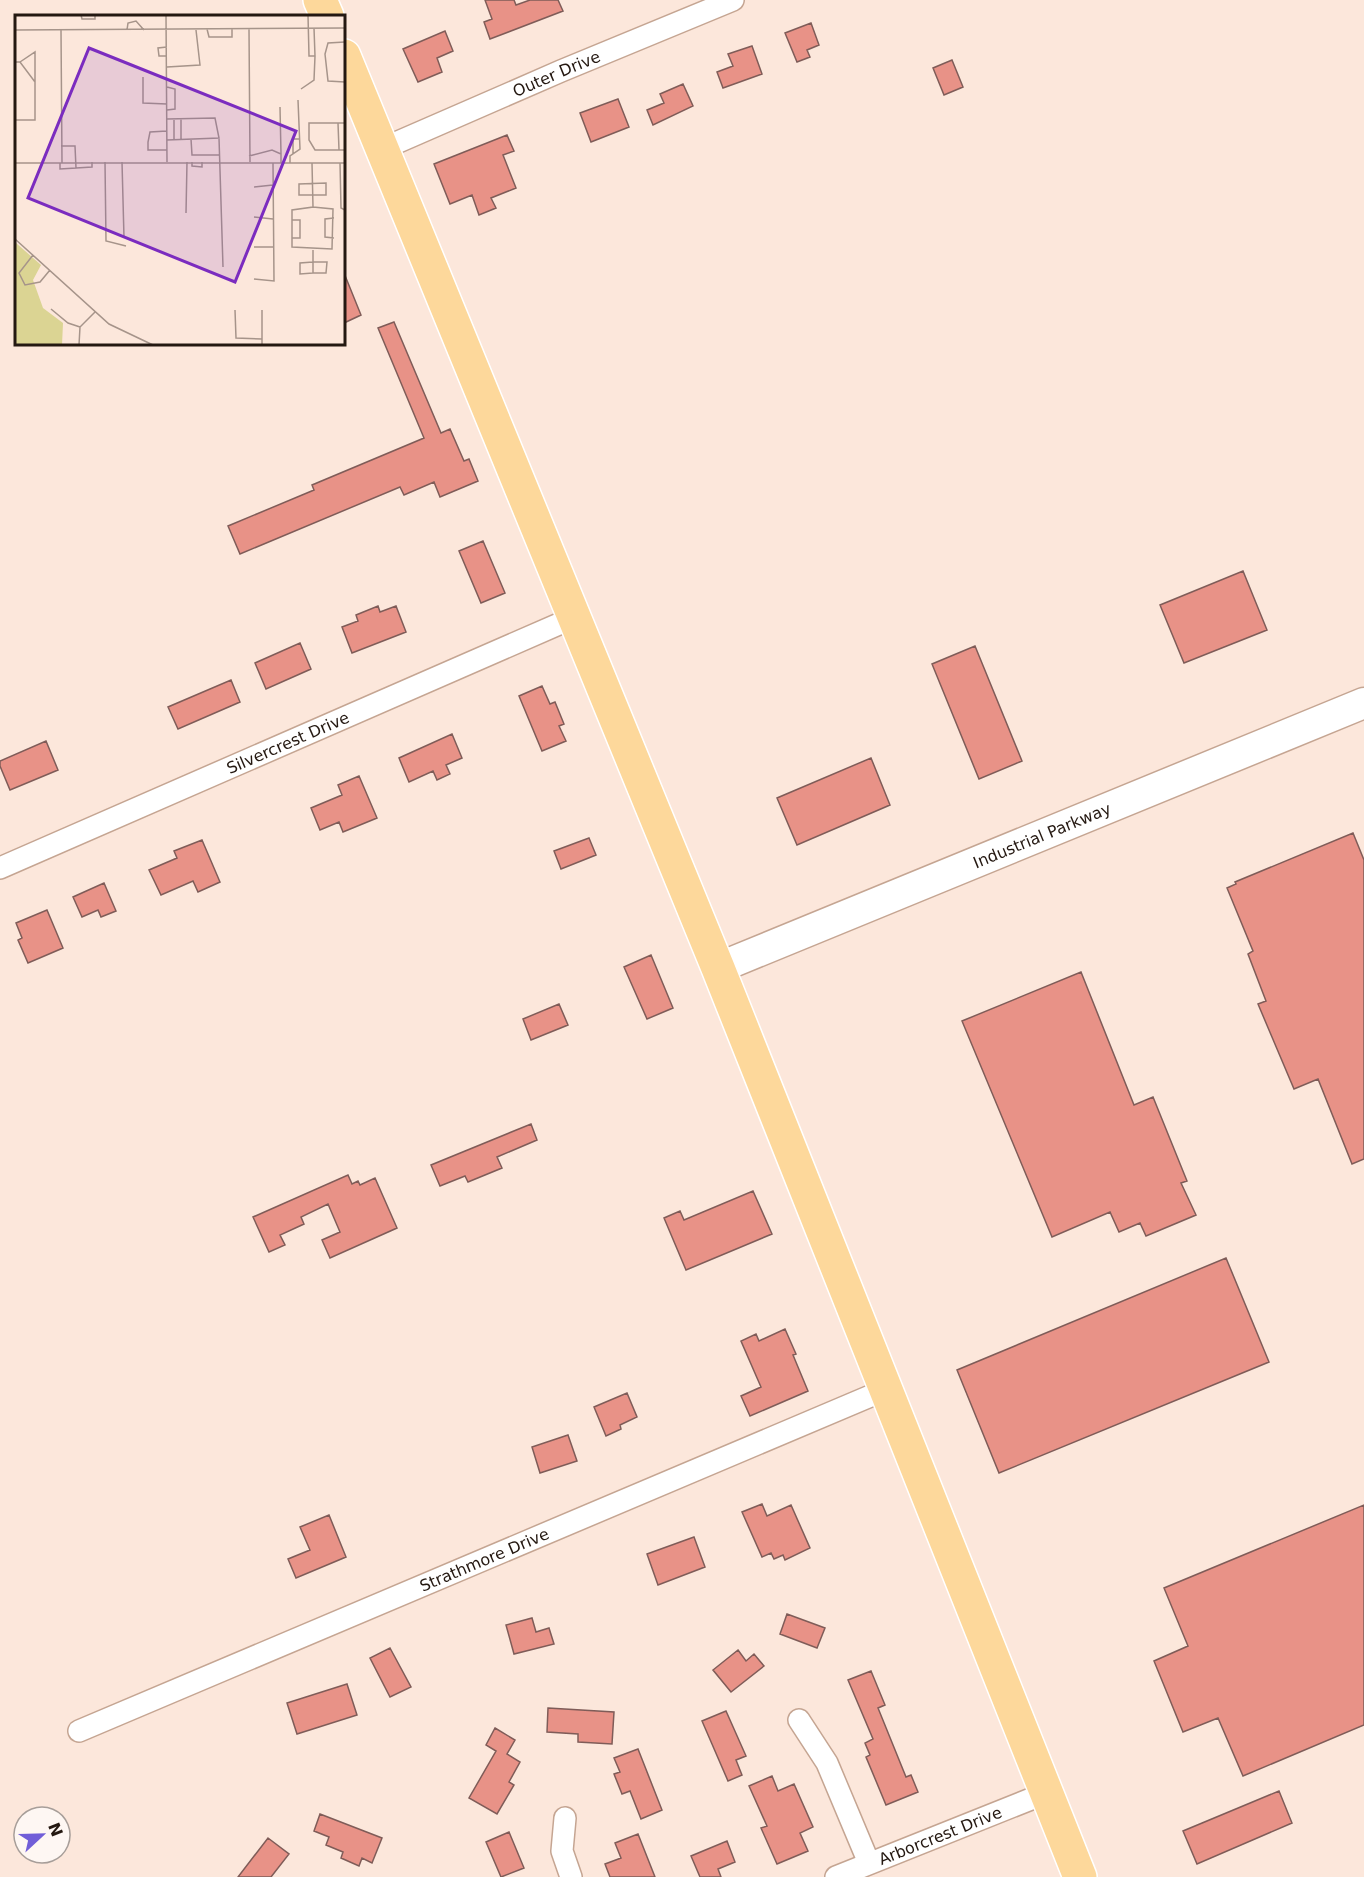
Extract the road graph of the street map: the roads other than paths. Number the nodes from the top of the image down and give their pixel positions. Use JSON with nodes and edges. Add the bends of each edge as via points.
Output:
{"nodes":[{"id":1,"x":320,"y":0,"type":"edge"},
{"id":2,"x":733,"y":0,"type":"edge"},
{"id":3,"x":327,"y":15,"type":"edge"},
{"id":4,"x":345,"y":58,"type":"edge"},
{"id":5,"x":382,"y":149,"type":"junction"},
{"id":6,"x":575,"y":617,"type":"junction"},
{"id":7,"x":1364,"y":703,"type":"edge"},
{"id":8,"x":0,"y":868,"type":"edge"},
{"id":9,"x":718,"y":968,"type":"junction"},
{"id":10,"x":887,"y":1389,"type":"junction"},
{"id":11,"x":799,"y":1720,"type":"dead end"},
{"id":12,"x":79,"y":1731,"type":"dead end"},
{"id":13,"x":1046,"y":1793,"type":"junction"},
{"id":14,"x":566,"y":1818,"type":"dead end"},
{"id":15,"x":869,"y":1863,"type":"junction"},
{"id":16,"x":572,"y":1877,"type":"edge"},
{"id":17,"x":836,"y":1877,"type":"edge"},
{"id":18,"x":1080,"y":1877,"type":"edge"}],
"edges":[{"from":1,"to":3,"type":"main road"},
{"from":2,"to":5,"type":"street","name":"Outer Drive"},
{"from":4,"to":5,"type":"main road"},
{"from":5,"to":6,"type":"main road"},
{"from":6,"to":8,"type":"street","name":"Silvercrest Drive"},
{"from":6,"to":9,"type":"main road"},
{"from":7,"to":9,"type":"street","name":"Industrial Parkway"},
{"from":9,"to":10,"type":"main road"},
{"from":10,"to":12,"type":"street","name":"Strathmore Drive"},
{"from":10,"to":13,"type":"main road"},
{"from":11,"to":15,"type":"street","via":[[827,1763]]},
{"from":13,"to":15,"type":"street","name":"Arborcrest Drive"},
{"from":13,"to":18,"type":"main road"},
{"from":14,"to":16,"type":"street","via":[[562,1851]]},
{"from":15,"to":17,"type":"street","name":"Arborcrest Drive"}]}
